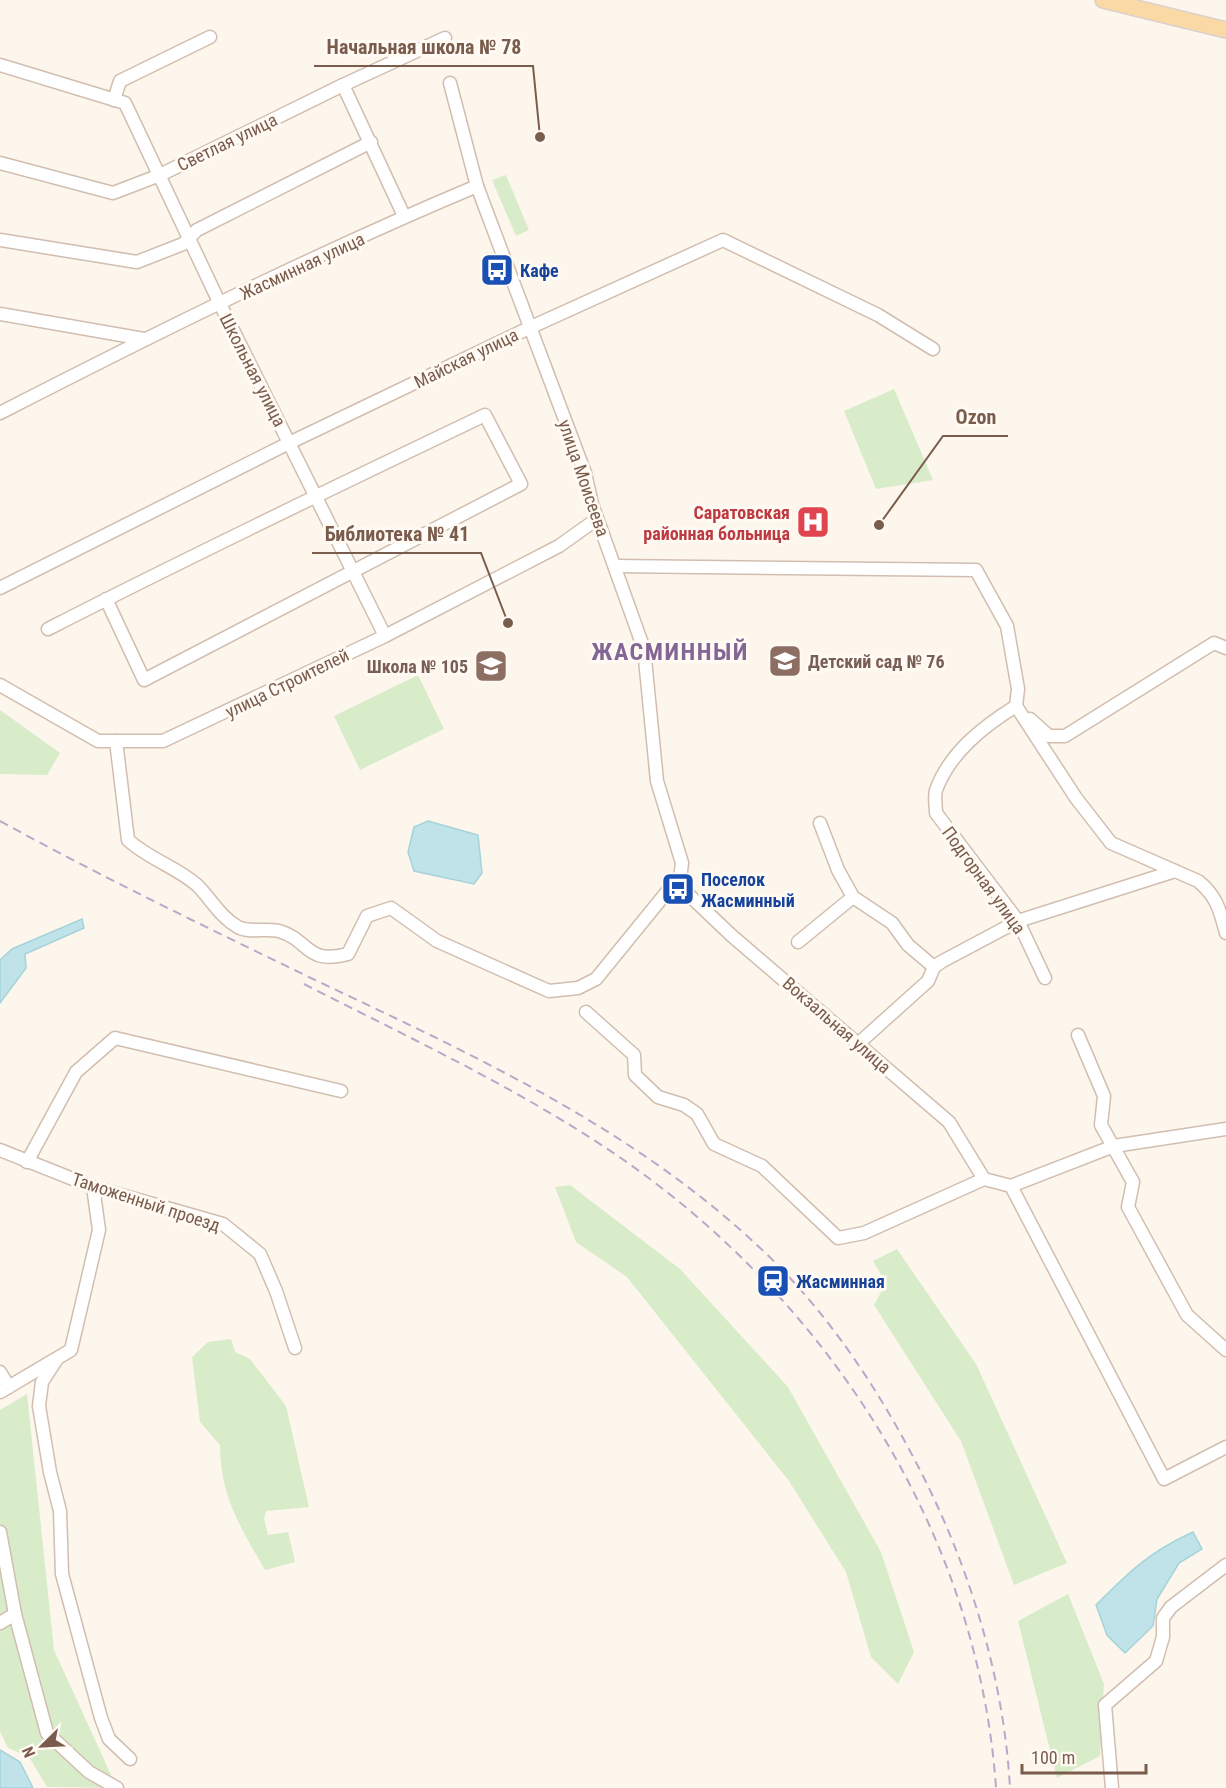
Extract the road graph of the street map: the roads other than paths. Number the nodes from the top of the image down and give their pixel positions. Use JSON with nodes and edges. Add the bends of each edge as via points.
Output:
{"nodes":[{"id":1,"x":1103,"y":0,"type":"edge"},
{"id":2,"x":1226,"y":30,"type":"edge"},
{"id":3,"x":210,"y":37,"type":"dead end"},
{"id":4,"x":445,"y":38,"type":"dead end"},
{"id":5,"x":0,"y":65,"type":"edge"},
{"id":6,"x":450,"y":83,"type":"dead end"},
{"id":7,"x":343,"y":85,"type":"junction"},
{"id":8,"x":120,"y":101,"type":"junction"},
{"id":9,"x":371,"y":142,"type":"junction"},
{"id":10,"x":0,"y":163,"type":"edge"},
{"id":11,"x":160,"y":175,"type":"junction"},
{"id":12,"x":477,"y":186,"type":"junction"},
{"id":13,"x":404,"y":216,"type":"junction"},
{"id":14,"x":190,"y":238,"type":"junction"},
{"id":15,"x":0,"y":240,"type":"edge"},
{"id":16,"x":220,"y":304,"type":"junction"},
{"id":17,"x":0,"y":314,"type":"edge"},
{"id":18,"x":529,"y":328,"type":"junction"},
{"id":19,"x":144,"y":339,"type":"junction"},
{"id":20,"x":933,"y":349,"type":"dead end"},
{"id":21,"x":0,"y":413,"type":"edge"},
{"id":22,"x":289,"y":443,"type":"junction"},
{"id":23,"x":316,"y":496,"type":"junction"},
{"id":24,"x":597,"y":519,"type":"junction"},
{"id":25,"x":615,"y":566,"type":"junction"},
{"id":26,"x":353,"y":572,"type":"junction"},
{"id":27,"x":0,"y":588,"type":"edge"},
{"id":28,"x":106,"y":599,"type":"junction"},
{"id":29,"x":48,"y":629,"type":"dead end"},
{"id":30,"x":385,"y":636,"type":"junction"},
{"id":31,"x":1226,"y":648,"type":"edge"},
{"id":32,"x":0,"y":685,"type":"edge"},
{"id":33,"x":1016,"y":706,"type":"junction"},
{"id":34,"x":116,"y":741,"type":"junction"},
{"id":35,"x":820,"y":823,"type":"dead end"},
{"id":36,"x":1175,"y":871,"type":"junction"},
{"id":37,"x":680,"y":879,"type":"junction"},
{"id":38,"x":854,"y":897,"type":"junction"},
{"id":39,"x":1018,"y":921,"type":"junction"},
{"id":40,"x":1226,"y":933,"type":"edge"},
{"id":41,"x":798,"y":942,"type":"dead end"},
{"id":42,"x":934,"y":967,"type":"junction"},
{"id":43,"x":1046,"y":978,"type":"dead end"},
{"id":44,"x":586,"y":1012,"type":"dead end"},
{"id":45,"x":1078,"y":1035,"type":"dead end"},
{"id":46,"x":859,"y":1043,"type":"junction"},
{"id":47,"x":341,"y":1091,"type":"dead end"},
{"id":48,"x":1226,"y":1129,"type":"edge"},
{"id":49,"x":1114,"y":1146,"type":"junction"},
{"id":50,"x":0,"y":1150,"type":"edge"},
{"id":51,"x":27,"y":1162,"type":"junction"},
{"id":52,"x":984,"y":1179,"type":"junction"},
{"id":53,"x":1011,"y":1186,"type":"junction"},
{"id":54,"x":93,"y":1187,"type":"junction"},
{"id":55,"x":295,"y":1348,"type":"dead end"},
{"id":56,"x":1226,"y":1350,"type":"edge"},
{"id":57,"x":57,"y":1359,"type":"junction"},
{"id":58,"x":0,"y":1372,"type":"edge"},
{"id":59,"x":4,"y":1389,"type":"edge"},
{"id":60,"x":1226,"y":1447,"type":"edge"},
{"id":61,"x":0,"y":1532,"type":"edge"},
{"id":62,"x":1226,"y":1565,"type":"edge"},
{"id":63,"x":15,"y":1614,"type":"junction"},
{"id":64,"x":0,"y":1623,"type":"edge"},
{"id":65,"x":130,"y":1759,"type":"dead end"},
{"id":66,"x":117,"y":1788,"type":"edge"},
{"id":67,"x":1112,"y":1788,"type":"edge"}],
"edges":[{"from":1,"to":2,"type":"main road"},
{"from":3,"to":8,"type":"street","via":[[120,81]]},
{"from":4,"to":7,"type":"street","name":"Светлая улица"},
{"from":5,"to":8,"type":"street"},
{"from":6,"to":12,"type":"street","name":"улица Моисеева"},
{"from":7,"to":9,"type":"street"},
{"from":7,"to":11,"type":"street","name":"Светлая улица"},
{"from":8,"to":11,"type":"street","name":"Школьная улица"},
{"from":9,"to":13,"type":"street"},
{"from":9,"to":14,"type":"street","via":[[197,230]]},
{"from":10,"to":11,"type":"street","name":"Светлая улица","via":[[113,192]]},
{"from":11,"to":14,"type":"street","name":"Школьная улица"},
{"from":12,"to":13,"type":"street","name":"Жасминная улица"},
{"from":12,"to":18,"type":"street","name":"улица Моисеева"},
{"from":13,"to":16,"type":"street","name":"Жасминная улица"},
{"from":14,"to":15,"type":"street","via":[[137,262]]},
{"from":14,"to":16,"type":"street","name":"Школьная улица"},
{"from":16,"to":19,"type":"street","name":"Жасминная улица"},
{"from":16,"to":22,"type":"street","name":"Школьная улица"},
{"from":17,"to":19,"type":"street"},
{"from":18,"to":20,"type":"street","name":"Майская улица","via":[[723,240],[878,315]]},
{"from":18,"to":22,"type":"street","name":"Майская улица"},
{"from":18,"to":24,"type":"street","name":"улица Моисеева","via":[[585,473]]},
{"from":19,"to":21,"type":"street","name":"Жасминная улица"},
{"from":22,"to":23,"type":"street","name":"Школьная улица"},
{"from":22,"to":27,"type":"street","name":"Майская улица"},
{"from":23,"to":26,"type":"street","name":"Школьная улица"},
{"from":23,"to":26,"type":"street","via":[[485,415],[521,484]]},
{"from":23,"to":28,"type":"street"},
{"from":24,"to":25,"type":"street","name":"улица Моисеева"},
{"from":24,"to":30,"type":"street","name":"улица Строителей","via":[[559,546]]},
{"from":25,"to":33,"type":"street","via":[[976,570],[1007,626],[1018,690]]},
{"from":25,"to":37,"type":"street","name":"улица Моисеева","via":[[644,649],[657,782],[682,863]]},
{"from":26,"to":28,"type":"street","via":[[144,680]]},
{"from":26,"to":30,"type":"street","name":"Школьная улица"},
{"from":28,"to":29,"type":"street"},
{"from":30,"to":34,"type":"street","name":"улица Строителей","via":[[163,741]]},
{"from":31,"to":33,"type":"street","via":[[1214,643],[1191,655],[1065,736],[1049,736]]},
{"from":32,"to":34,"type":"street","name":"улица Строителей","via":[[98,741]]},
{"from":33,"to":36,"type":"street","via":[[1102,834],[1111,843]]},
{"from":33,"to":39,"type":"street","name":"Подгорная улица","via":[[981,728],[949,765],[935,792],[936,813]]},
{"from":34,"to":37,"type":"street","via":[[128,840],[198,886],[212,906],[240,929],[282,932],[310,952],[329,959],[348,954],[367,916],[391,908],[437,941],[549,991],[579,987],[596,979]]},
{"from":35,"to":38,"type":"street","via":[[838,870]]},
{"from":36,"to":39,"type":"street"},
{"from":36,"to":40,"type":"street","via":[[1198,881],[1218,901]]},
{"from":37,"to":46,"type":"street","name":"Вокзальная улица","via":[[689,895],[731,935]]},
{"from":38,"to":41,"type":"street"},
{"from":38,"to":42,"type":"street","via":[[892,923],[908,945]]},
{"from":39,"to":42,"type":"street"},
{"from":39,"to":43,"type":"street","name":"Подгорная улица"},
{"from":42,"to":46,"type":"street","via":[[928,981]]},
{"from":44,"to":52,"type":"street","via":[[634,1055],[635,1074],[658,1097],[684,1105],[697,1114],[714,1144],[762,1166],[838,1238],[864,1233]]},
{"from":45,"to":49,"type":"street","via":[[1104,1096],[1101,1125]]},
{"from":46,"to":52,"type":"street","name":"Вокзальная улица","via":[[949,1122]]},
{"from":47,"to":51,"type":"street","via":[[115,1038],[76,1072]]},
{"from":48,"to":49,"type":"street"},
{"from":49,"to":53,"type":"street"},
{"from":49,"to":56,"type":"street","via":[[1133,1182],[1128,1207],[1187,1316]]},
{"from":50,"to":51,"type":"street","name":"Таможенный проезд"},
{"from":51,"to":54,"type":"street","name":"Таможенный проезд"},
{"from":52,"to":53,"type":"street"},
{"from":53,"to":60,"type":"street","via":[[1164,1479]]},
{"from":54,"to":55,"type":"street","name":"Таможенный проезд","via":[[223,1224],[260,1254]]},
{"from":54,"to":57,"type":"street","via":[[99,1230],[71,1350]]},
{"from":57,"to":59,"type":"street"},
{"from":57,"to":65,"type":"street","via":[[42,1382],[39,1406],[60,1511],[62,1574],[101,1718],[109,1739]]},
{"from":58,"to":59,"type":"street"},
{"from":61,"to":63,"type":"street"},
{"from":62,"to":67,"type":"street","via":[[1171,1607],[1163,1618],[1156,1661],[1105,1706]]},
{"from":63,"to":64,"type":"street"},
{"from":63,"to":66,"type":"street","via":[[47,1733],[89,1772]]}]}
